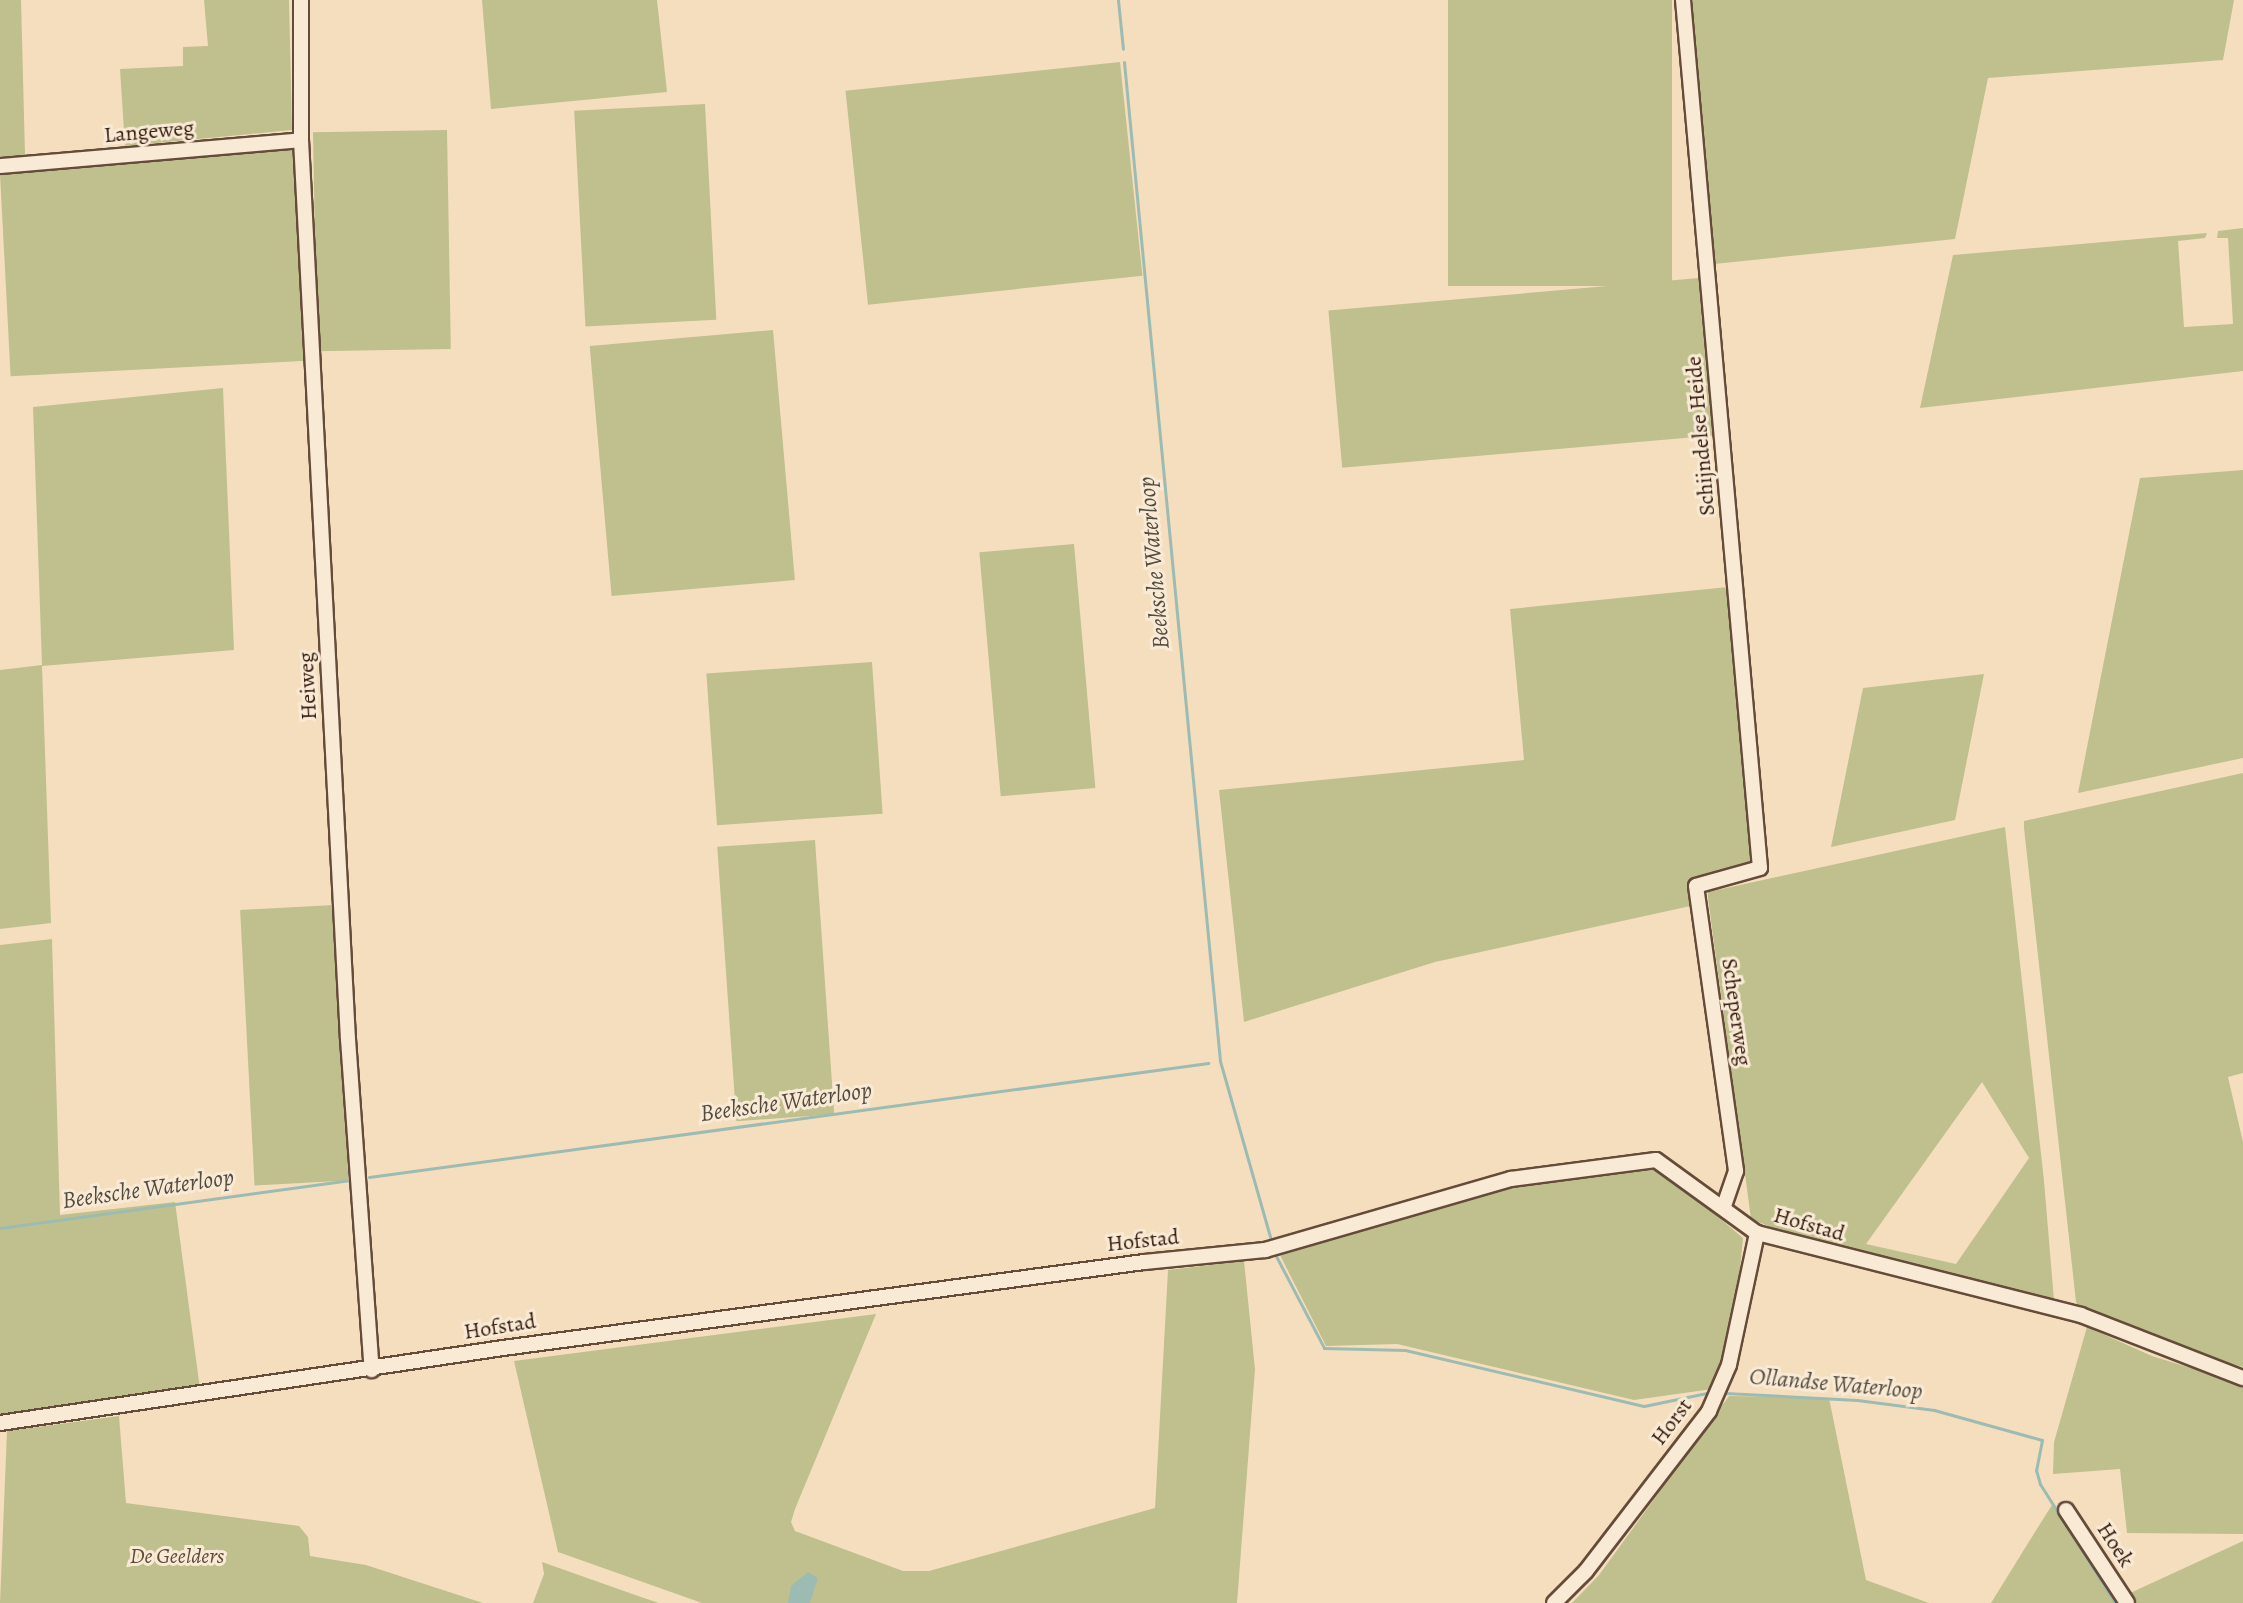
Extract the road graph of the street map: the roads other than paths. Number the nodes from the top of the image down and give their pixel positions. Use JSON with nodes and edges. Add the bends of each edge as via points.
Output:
{"nodes":[{"id":1,"x":301,"y":0,"type":"edge"},
{"id":2,"x":1683,"y":0,"type":"edge"},
{"id":3,"x":301,"y":140,"type":"junction"},
{"id":4,"x":0,"y":166,"type":"edge"},
{"id":5,"x":1760,"y":868,"type":"joint"},
{"id":6,"x":1723,"y":1208,"type":"junction"},
{"id":7,"x":1757,"y":1233,"type":"junction"},
{"id":8,"x":372,"y":1370,"type":"junction"},
{"id":9,"x":2243,"y":1378,"type":"edge"},
{"id":10,"x":0,"y":1423,"type":"edge"},
{"id":11,"x":2066,"y":1510,"type":"dead end"},
{"id":12,"x":1554,"y":1603,"type":"edge"},
{"id":13,"x":2127,"y":1603,"type":"edge"}],
"edges":[{"from":1,"to":3,"type":"street","name":"Heiweg"},
{"from":2,"to":5,"type":"street","name":"Schijndelse Heide"},
{"from":3,"to":4,"type":"street","name":"Langeweg"},
{"from":3,"to":8,"type":"street","name":"Heiweg","via":[[348,1039]]},
{"from":5,"to":6,"type":"street","name":"Scheperweg","via":[[1696,886],[1736,1171]]},
{"from":6,"to":7,"type":"street","name":"Hofstad"},
{"from":6,"to":8,"type":"street","name":"Hofstad","via":[[1656,1160],[1511,1179],[1265,1250],[1144,1262]]},
{"from":7,"to":9,"type":"street","name":"Hofstad","via":[[2081,1315]]},
{"from":7,"to":12,"type":"street","name":"Horst","via":[[1729,1365],[1709,1411],[1586,1571]]},
{"from":8,"to":10,"type":"street","name":"Hofstad"},
{"from":11,"to":13,"type":"street","name":"Hoek"}]}
